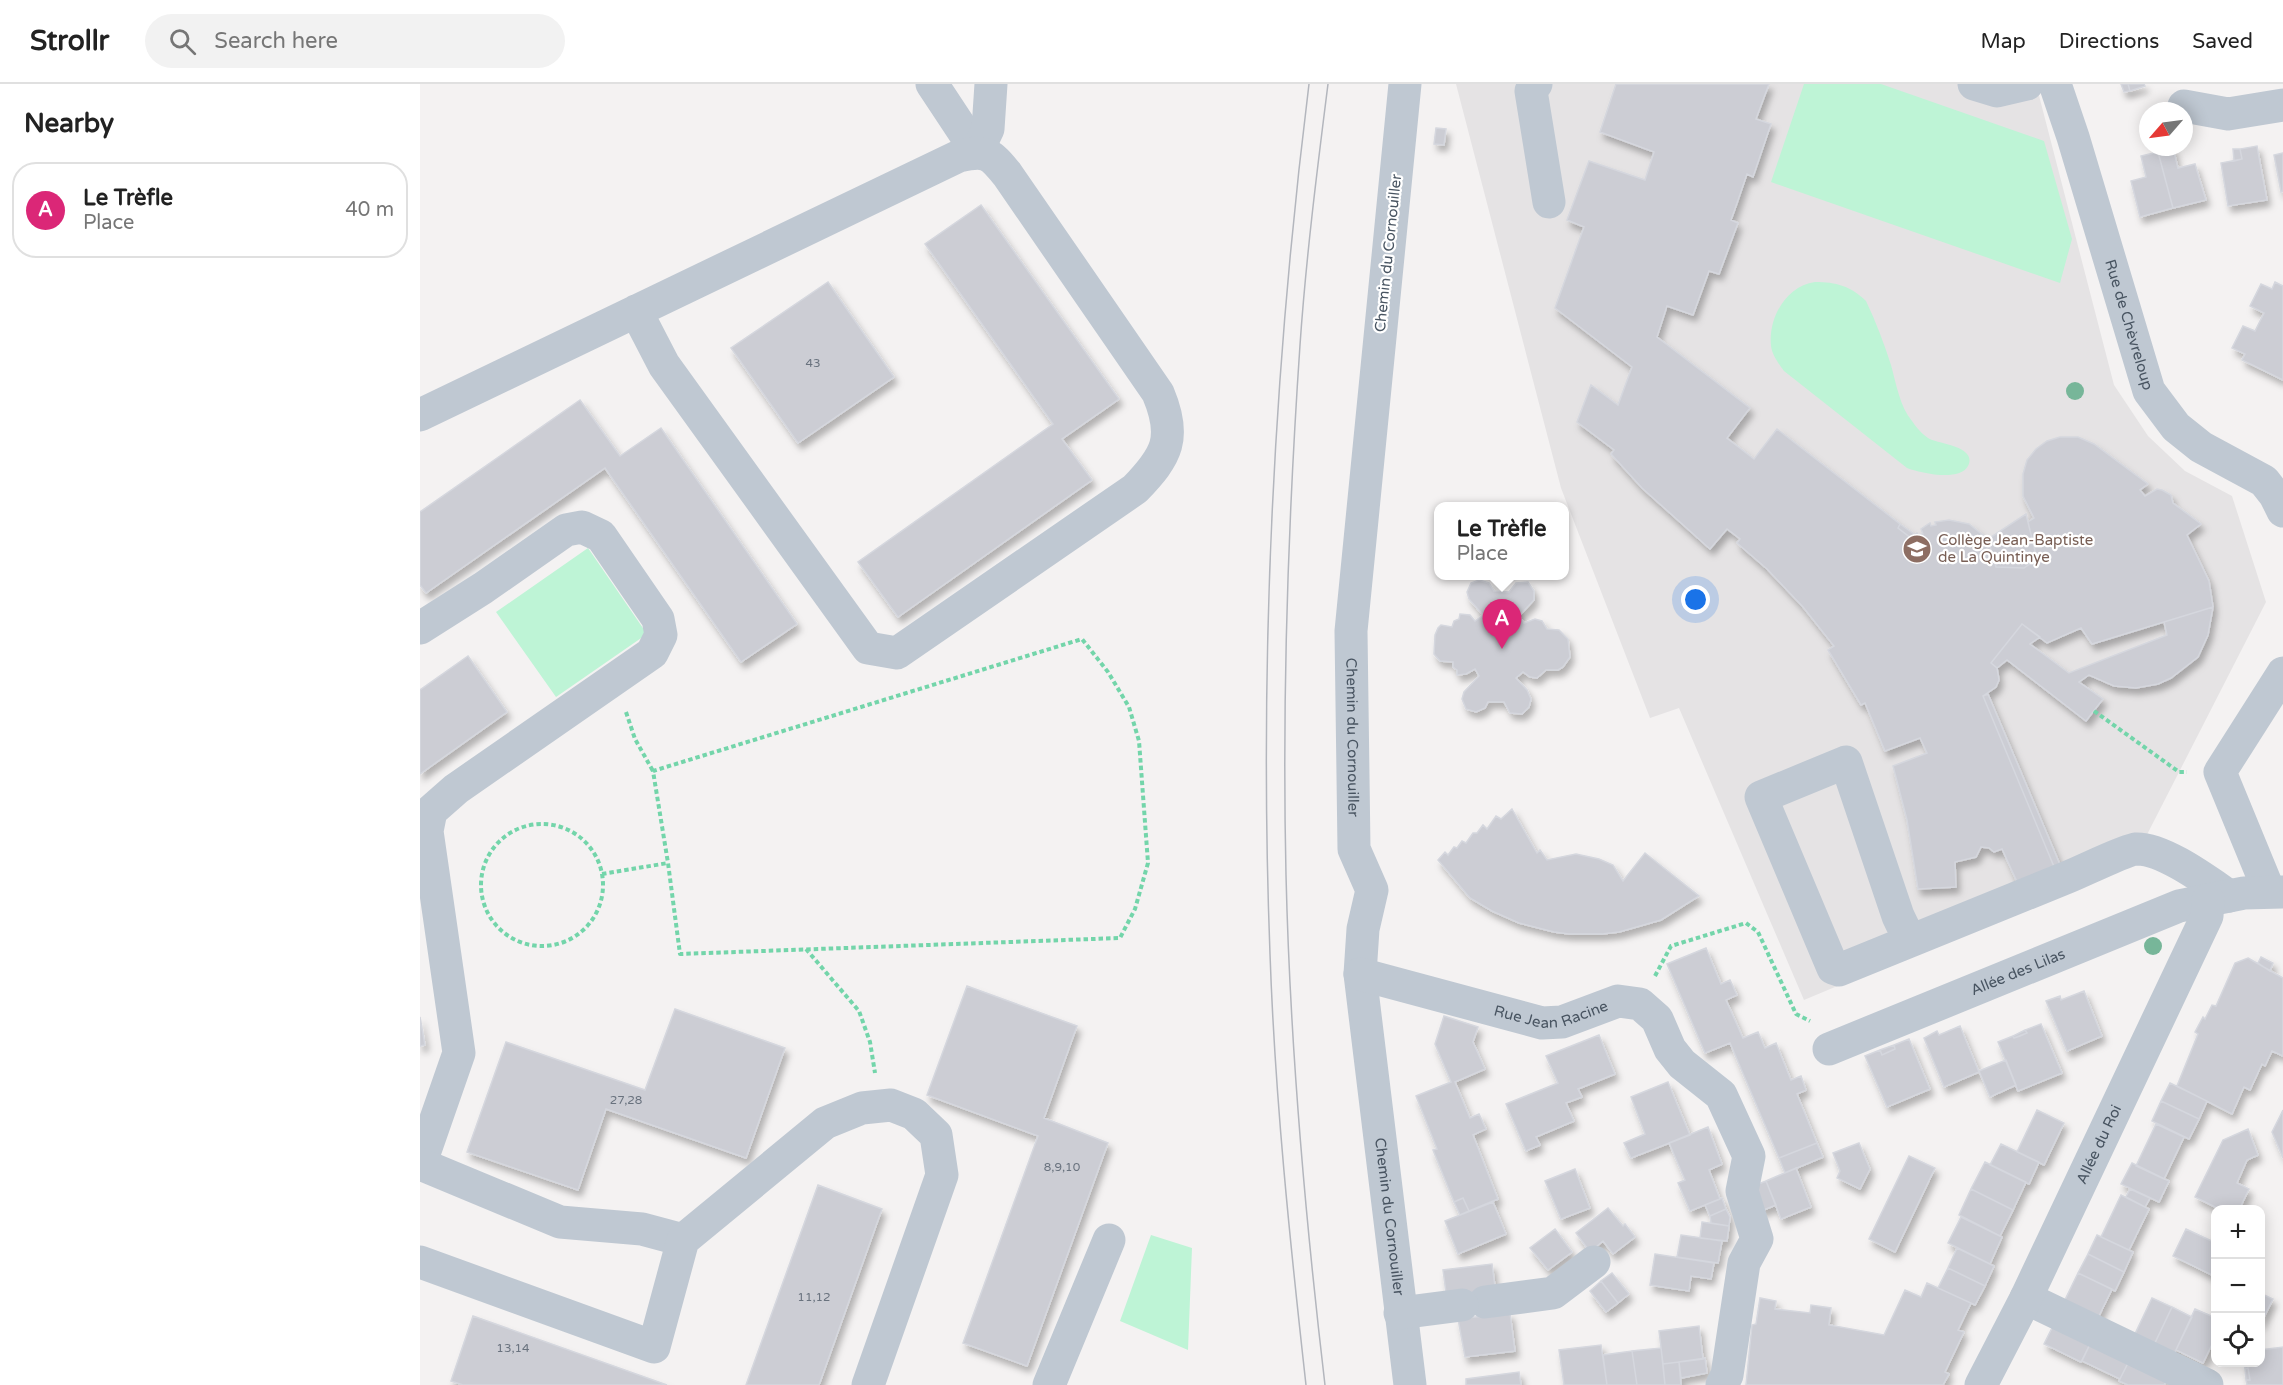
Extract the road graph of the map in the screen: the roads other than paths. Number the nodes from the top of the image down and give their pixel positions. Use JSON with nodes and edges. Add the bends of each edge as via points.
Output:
{"nodes":[{"id":1,"x":932,"y":84,"type":"edge"},
{"id":2,"x":991,"y":84,"type":"edge"},
{"id":3,"x":1405,"y":84,"type":"edge"},
{"id":4,"x":1536,"y":84,"type":"edge"},
{"id":5,"x":1974,"y":84,"type":"edge"},
{"id":6,"x":2027,"y":84,"type":"edge"},
{"id":7,"x":2055,"y":84,"type":"edge"},
{"id":8,"x":2283,"y":105,"type":"edge"},
{"id":9,"x":2193,"y":108,"type":"edge"},
{"id":10,"x":977,"y":152,"type":"junction"},
{"id":11,"x":1549,"y":202,"type":"dead end"},
{"id":12,"x":636,"y":311,"type":"junction"},
{"id":13,"x":420,"y":415,"type":"edge"},
{"id":14,"x":2283,"y":510,"type":"edge"},
{"id":15,"x":420,"y":628,"type":"edge"},
{"id":16,"x":2283,"y":673,"type":"edge"},
{"id":17,"x":2276,"y":892,"type":"edge"},
{"id":18,"x":2219,"y":898,"type":"junction"},
{"id":19,"x":1910,"y":941,"type":"junction"},
{"id":20,"x":1360,"y":974,"type":"junction"},
{"id":21,"x":1821,"y":1036,"type":"road end"},
{"id":22,"x":426,"y":1126,"type":"edge"},
{"id":23,"x":420,"y":1165,"type":"edge"},
{"id":24,"x":683,"y":1240,"type":"junction"},
{"id":25,"x":1109,"y":1240,"type":"dead end"},
{"id":26,"x":420,"y":1262,"type":"edge"},
{"id":27,"x":1594,"y":1262,"type":"dead end"},
{"id":28,"x":2026,"y":1298,"type":"junction"},
{"id":29,"x":1400,"y":1313,"type":"junction"},
{"id":30,"x":868,"y":1385,"type":"edge"},
{"id":31,"x":1049,"y":1385,"type":"edge"},
{"id":32,"x":1410,"y":1385,"type":"edge"},
{"id":33,"x":1722,"y":1385,"type":"edge"},
{"id":34,"x":1981,"y":1385,"type":"edge"},
{"id":35,"x":2207,"y":1385,"type":"edge"}],
"edges":[{"from":1,"to":10,"type":"street"},
{"from":2,"to":10,"type":"street","via":[[988,129]]},
{"from":3,"to":20,"type":"street","name":"Chemin du Cornouiller","via":[[1351,631],[1354,849],[1372,890],[1363,929]]},
{"from":4,"to":11,"type":"street","via":[[1531,90]]},
{"from":5,"to":6,"type":"street","via":[[1996,91]]},
{"from":7,"to":14,"type":"street","name":"Rue de Chèvreloup","via":[[2150,391],[2176,427],[2201,447],[2264,481]]},
{"from":8,"to":9,"type":"street","via":[[2228,114]]},
{"from":10,"to":12,"type":"street","via":[[959,156]]},
{"from":10,"to":12,"type":"street","via":[[992,156],[1007,174],[1158,393],[1167,415],[1168,444],[1155,468],[1135,489],[897,653],[868,648],[664,366]]},
{"from":12,"to":13,"type":"street"},
{"from":15,"to":22,"type":"street","via":[[566,530],[582,527],[601,536],[658,619],[661,635],[652,653],[456,789],[431,811],[427,831],[459,1053]]},
{"from":16,"to":17,"type":"street","via":[[2220,772]]},
{"from":17,"to":18,"type":"street","name":"Allée des Lilas"},
{"from":18,"to":19,"type":"street","via":[[2193,871],[2162,855],[2135,849]]},
{"from":18,"to":21,"type":"street","name":"Allée des Lilas","via":[[2179,906]]},
{"from":18,"to":28,"type":"street","name":"Allée du Roi"},
{"from":19,"to":19,"type":"street","via":[[1839,970],[1833,968],[1761,797],[1846,762]]},
{"from":20,"to":29,"type":"street","name":"Chemin du Cornouiller"},
{"from":20,"to":33,"type":"street","name":"Rue Jean Racine","via":[[1542,1023],[1562,1022],[1618,1001],[1640,1004],[1657,1019],[1670,1049],[1682,1064],[1721,1095],[1749,1156],[1742,1191],[1757,1239],[1743,1263],[1727,1376]]},
{"from":22,"to":23,"type":"street"},
{"from":23,"to":24,"type":"street","via":[[560,1222],[642,1229]]},
{"from":24,"to":26,"type":"street","via":[[654,1347]]},
{"from":24,"to":30,"type":"street","via":[[825,1123],[862,1108],[891,1104],[914,1114],[936,1135],[942,1175]]},
{"from":25,"to":31,"type":"street"},
{"from":27,"to":29,"type":"street","via":[[1553,1293]]},
{"from":28,"to":34,"type":"street","name":"Allée du Roi"},
{"from":28,"to":35,"type":"street"},
{"from":29,"to":32,"type":"street","name":"Chemin du Cornouiller"}]}
